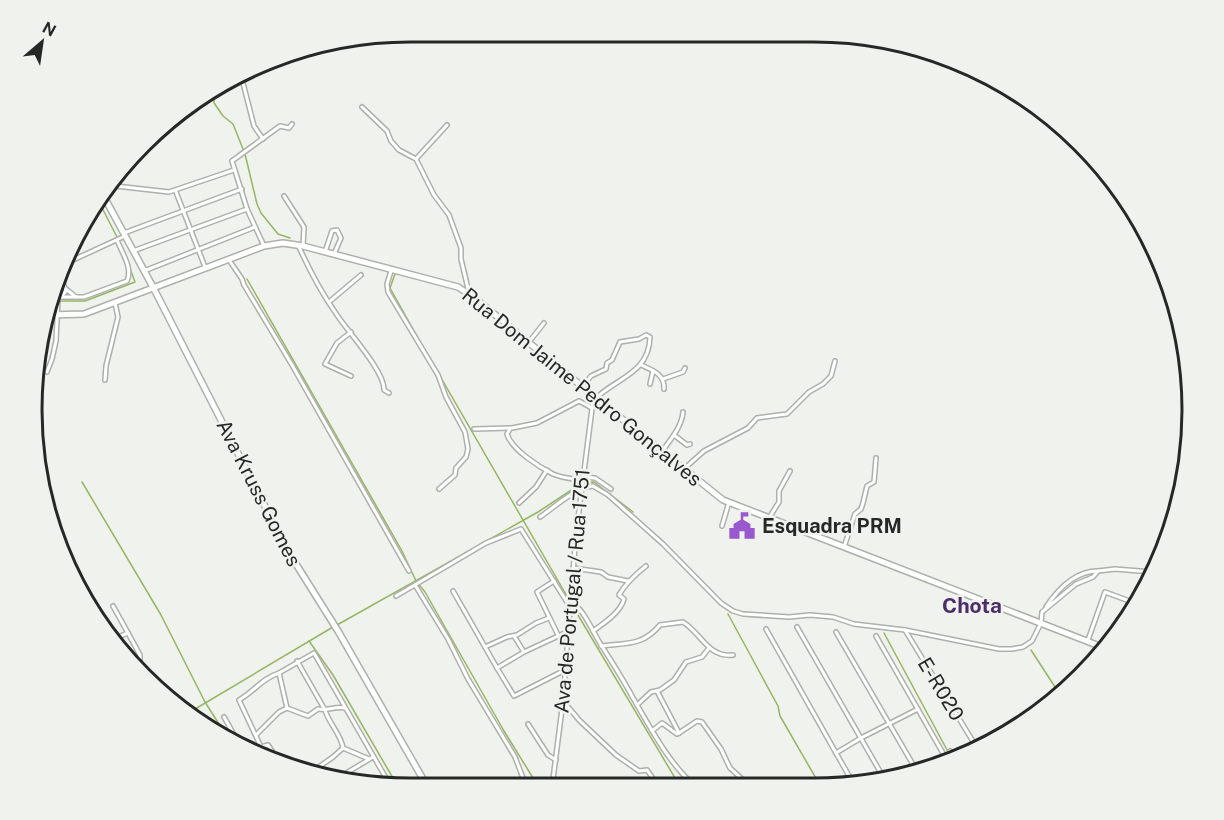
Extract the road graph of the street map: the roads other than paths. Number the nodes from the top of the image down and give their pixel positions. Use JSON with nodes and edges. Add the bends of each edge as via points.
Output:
{"nodes":[{"id":1,"x":243,"y":83,"type":"dead end"},
{"id":2,"x":362,"y":107,"type":"dead end"},
{"id":3,"x":292,"y":124,"type":"dead end"},
{"id":4,"x":447,"y":125,"type":"dead end"},
{"id":5,"x":262,"y":139,"type":"junction"},
{"id":6,"x":416,"y":159,"type":"junction"},
{"id":7,"x":234,"y":170,"type":"junction"},
{"id":8,"x":118,"y":186,"type":"edge"},
{"id":9,"x":242,"y":189,"type":"junction"},
{"id":10,"x":175,"y":191,"type":"junction"},
{"id":11,"x":284,"y":196,"type":"dead end"},
{"id":12,"x":106,"y":203,"type":"edge"},
{"id":13,"x":247,"y":209,"type":"junction"},
{"id":14,"x":183,"y":210,"type":"junction"},
{"id":15,"x":255,"y":227,"type":"junction"},
{"id":16,"x":191,"y":230,"type":"junction"},
{"id":17,"x":121,"y":237,"type":"junction"},
{"id":18,"x":264,"y":246,"type":"junction"},
{"id":19,"x":301,"y":246,"type":"junction"},
{"id":20,"x":198,"y":248,"type":"junction"},
{"id":21,"x":133,"y":251,"type":"junction"},
{"id":22,"x":325,"y":252,"type":"junction"},
{"id":23,"x":333,"y":254,"type":"junction"},
{"id":24,"x":75,"y":258,"type":"edge"},
{"id":25,"x":229,"y":260,"type":"junction"},
{"id":26,"x":206,"y":268,"type":"junction"},
{"id":27,"x":392,"y":269,"type":"junction"},
{"id":28,"x":144,"y":271,"type":"junction"},
{"id":29,"x":361,"y":275,"type":"dead end"},
{"id":30,"x":466,"y":280,"type":"junction"},
{"id":31,"x":64,"y":286,"type":"edge"},
{"id":32,"x":458,"y":287,"type":"junction"},
{"id":33,"x":66,"y":289,"type":"junction"},
{"id":34,"x":154,"y":289,"type":"junction"},
{"id":35,"x":470,"y":294,"type":"junction"},
{"id":36,"x":77,"y":298,"type":"junction"},
{"id":37,"x":60,"y":300,"type":"edge"},
{"id":38,"x":59,"y":301,"type":"edge"},
{"id":39,"x":59,"y":302,"type":"edge"},
{"id":40,"x":329,"y":302,"type":"junction"},
{"id":41,"x":115,"y":303,"type":"junction"},
{"id":42,"x":58,"y":315,"type":"junction"},
{"id":43,"x":544,"y":324,"type":"dead end"},
{"id":44,"x":351,"y":332,"type":"junction"},
{"id":45,"x":530,"y":342,"type":"junction"},
{"id":46,"x":836,"y":361,"type":"dead end"},
{"id":47,"x":641,"y":365,"type":"junction"},
{"id":48,"x":685,"y":368,"type":"dead end"},
{"id":49,"x":652,"y":370,"type":"junction"},
{"id":50,"x":47,"y":372,"type":"dead end"},
{"id":51,"x":351,"y":376,"type":"dead end"},
{"id":52,"x":663,"y":379,"type":"junction"},
{"id":53,"x":105,"y":380,"type":"dead end"},
{"id":54,"x":650,"y":384,"type":"dead end"},
{"id":55,"x":583,"y":386,"type":"junction"},
{"id":56,"x":664,"y":389,"type":"dead end"},
{"id":57,"x":389,"y":393,"type":"dead end"},
{"id":58,"x":596,"y":398,"type":"junction"},
{"id":59,"x":592,"y":408,"type":"junction"},
{"id":60,"x":683,"y":412,"type":"dead end"},
{"id":61,"x":512,"y":428,"type":"junction"},
{"id":62,"x":474,"y":429,"type":"dead end"},
{"id":63,"x":674,"y":435,"type":"junction"},
{"id":64,"x":690,"y":444,"type":"dead end"},
{"id":65,"x":663,"y":450,"type":"junction"},
{"id":66,"x":876,"y":458,"type":"dead end"},
{"id":67,"x":685,"y":468,"type":"junction"},
{"id":68,"x":547,"y":470,"type":"junction"},
{"id":69,"x":790,"y":471,"type":"dead end"},
{"id":70,"x":582,"y":478,"type":"junction"},
{"id":71,"x":439,"y":489,"type":"dead end"},
{"id":72,"x":611,"y":489,"type":"dead end"},
{"id":73,"x":581,"y":490,"type":"junction"},
{"id":74,"x":729,"y":502,"type":"junction"},
{"id":75,"x":519,"y":503,"type":"dead end"},
{"id":76,"x":540,"y":517,"type":"dead end"},
{"id":77,"x":769,"y":518,"type":"junction"},
{"id":78,"x":722,"y":526,"type":"dead end"},
{"id":79,"x":844,"y":547,"type":"junction"},
{"id":80,"x":646,"y":566,"type":"dead end"},
{"id":81,"x":573,"y":568,"type":"junction"},
{"id":82,"x":409,"y":570,"type":"dead end"},
{"id":83,"x":1145,"y":571,"type":"edge"},
{"id":84,"x":554,"y":581,"type":"junction"},
{"id":85,"x":628,"y":581,"type":"junction"},
{"id":86,"x":415,"y":585,"type":"junction"},
{"id":87,"x":453,"y":591,"type":"dead end"},
{"id":88,"x":396,"y":596,"type":"dead end"},
{"id":89,"x":1129,"y":601,"type":"edge"},
{"id":90,"x":570,"y":604,"type":"junction"},
{"id":91,"x":113,"y":606,"type":"dead end"},
{"id":92,"x":549,"y":618,"type":"junction"},
{"id":93,"x":1041,"y":623,"type":"junction"},
{"id":94,"x":797,"y":627,"type":"dead end"},
{"id":95,"x":766,"y":629,"type":"dead end"},
{"id":96,"x":905,"y":630,"type":"junction"},
{"id":97,"x":592,"y":631,"type":"junction"},
{"id":98,"x":570,"y":632,"type":"junction"},
{"id":99,"x":836,"y":632,"type":"dead end"},
{"id":100,"x":128,"y":633,"type":"junction"},
{"id":101,"x":558,"y":635,"type":"junction"},
{"id":102,"x":120,"y":636,"type":"edge"},
{"id":103,"x":514,"y":636,"type":"junction"},
{"id":104,"x":876,"y":636,"type":"dead end"},
{"id":105,"x":1088,"y":642,"type":"junction"},
{"id":106,"x":1097,"y":645,"type":"edge"},
{"id":107,"x":601,"y":646,"type":"junction"},
{"id":108,"x":484,"y":647,"type":"junction"},
{"id":109,"x":709,"y":648,"type":"junction"},
{"id":110,"x":524,"y":652,"type":"junction"},
{"id":111,"x":733,"y":655,"type":"dead end"},
{"id":112,"x":140,"y":660,"type":"edge"},
{"id":113,"x":297,"y":661,"type":"junction"},
{"id":114,"x":497,"y":668,"type":"junction"},
{"id":115,"x":565,"y":670,"type":"junction"},
{"id":116,"x":279,"y":673,"type":"junction"},
{"id":117,"x":657,"y":691,"type":"junction"},
{"id":118,"x":564,"y":701,"type":"junction"},
{"id":119,"x":637,"y":705,"type":"junction"},
{"id":120,"x":287,"y":708,"type":"junction"},
{"id":121,"x":345,"y":708,"type":"junction"},
{"id":122,"x":918,"y":709,"type":"junction"},
{"id":123,"x":325,"y":710,"type":"junction"},
{"id":124,"x":224,"y":717,"type":"dead end"},
{"id":125,"x":890,"y":723,"type":"junction"},
{"id":126,"x":528,"y":724,"type":"dead end"},
{"id":127,"x":652,"y":732,"type":"junction"},
{"id":128,"x":233,"y":733,"type":"edge"},
{"id":129,"x":679,"y":733,"type":"junction"},
{"id":130,"x":256,"y":735,"type":"junction"},
{"id":131,"x":861,"y":738,"type":"junction"},
{"id":132,"x":972,"y":742,"type":"edge"},
{"id":133,"x":261,"y":747,"type":"joint"},
{"id":134,"x":343,"y":748,"type":"junction"},
{"id":135,"x":272,"y":751,"type":"edge"},
{"id":136,"x":837,"y":753,"type":"junction"},
{"id":137,"x":943,"y":754,"type":"edge"},
{"id":138,"x":371,"y":758,"type":"junction"},
{"id":139,"x":556,"y":760,"type":"junction"},
{"id":140,"x":913,"y":764,"type":"edge"},
{"id":141,"x":322,"y":767,"type":"edge"},
{"id":142,"x":880,"y":772,"type":"edge"},
{"id":143,"x":347,"y":773,"type":"edge"},
{"id":144,"x":849,"y":776,"type":"edge"},
{"id":145,"x":384,"y":777,"type":"edge"},
{"id":146,"x":422,"y":778,"type":"edge"},
{"id":147,"x":523,"y":778,"type":"edge"},
{"id":148,"x":553,"y":778,"type":"edge"},
{"id":149,"x":652,"y":778,"type":"edge"},
{"id":150,"x":686,"y":778,"type":"edge"},
{"id":151,"x":741,"y":778,"type":"edge"}],
"edges":[{"from":1,"to":5,"type":"street","via":[[254,126]]},
{"from":2,"to":6,"type":"street","via":[[387,131],[399,150]]},
{"from":3,"to":5,"type":"street","via":[[289,128],[280,126]]},
{"from":4,"to":6,"type":"street"},
{"from":5,"to":7,"type":"street","via":[[232,159]]},
{"from":6,"to":30,"type":"street","via":[[456,231]]},
{"from":7,"to":9,"type":"street"},
{"from":7,"to":10,"type":"street"},
{"from":8,"to":10,"type":"street"},
{"from":9,"to":13,"type":"street"},
{"from":9,"to":14,"type":"street"},
{"from":10,"to":14,"type":"street"},
{"from":11,"to":19,"type":"street","via":[[304,227]]},
{"from":12,"to":17,"type":"main road","name":"Ava Kruss Gomes"},
{"from":13,"to":15,"type":"street"},
{"from":13,"to":16,"type":"street"},
{"from":14,"to":16,"type":"street"},
{"from":14,"to":17,"type":"street"},
{"from":15,"to":18,"type":"street"},
{"from":15,"to":20,"type":"street"},
{"from":16,"to":20,"type":"street"},
{"from":16,"to":21,"type":"street"},
{"from":17,"to":21,"type":"main road","name":"Ava Kruss Gomes"},
{"from":17,"to":24,"type":"street"},
{"from":17,"to":36,"type":"street","via":[[128,279]]},
{"from":18,"to":19,"type":"main road","name":"Rua Dom Jaime Pedro Gonçalves"},
{"from":18,"to":25,"type":"main road","name":"Rua Dom Jaime Pedro Gonçalves"},
{"from":19,"to":22,"type":"main road","name":"Rua Dom Jaime Pedro Gonçalves"},
{"from":19,"to":40,"type":"street"},
{"from":20,"to":26,"type":"street"},
{"from":20,"to":28,"type":"street"},
{"from":21,"to":28,"type":"main road","name":"Ava Kruss Gomes"},
{"from":22,"to":23,"type":"main road","name":"Rua Dom Jaime Pedro Gonçalves"},
{"from":22,"to":23,"type":"street","via":[[329,235],[337,230],[341,238]]},
{"from":23,"to":27,"type":"main road","name":"Rua Dom Jaime Pedro Gonçalves"},
{"from":25,"to":26,"type":"main road","name":"Rua Dom Jaime Pedro Gonçalves"},
{"from":25,"to":82,"type":"street"},
{"from":26,"to":34,"type":"main road","name":"Rua Dom Jaime Pedro Gonçalves"},
{"from":27,"to":32,"type":"main road","name":"Rua Dom Jaime Pedro Gonçalves"},
{"from":27,"to":71,"type":"street","via":[[388,292],[438,375],[467,441],[466,457],[455,475]]},
{"from":28,"to":34,"type":"main road","name":"Ava Kruss Gomes"},
{"from":29,"to":40,"type":"street"},
{"from":30,"to":32,"type":"street"},
{"from":30,"to":35,"type":"street"},
{"from":31,"to":33,"type":"street"},
{"from":32,"to":35,"type":"main road","name":"Rua Dom Jaime Pedro Gonçalves"},
{"from":33,"to":36,"type":"street"},
{"from":33,"to":37,"type":"street"},
{"from":34,"to":41,"type":"main road","name":"Rua Dom Jaime Pedro Gonçalves"},
{"from":34,"to":146,"type":"main road","name":"Ava Kruss Gomes","via":[[274,529]]},
{"from":35,"to":45,"type":"main road","name":"Rua Dom Jaime Pedro Gonçalves"},
{"from":36,"to":38,"type":"street"},
{"from":39,"to":42,"type":"street"},
{"from":40,"to":44,"type":"street"},
{"from":41,"to":42,"type":"main road","name":"Rua Dom Jaime Pedro Gonçalves","via":[[84,314]]},
{"from":41,"to":53,"type":"street","via":[[118,317]]},
{"from":42,"to":50,"type":"street"},
{"from":43,"to":45,"type":"street"},
{"from":44,"to":51,"type":"street","via":[[337,343],[325,364]]},
{"from":44,"to":57,"type":"street"},
{"from":45,"to":55,"type":"main road","name":"Rua Dom Jaime Pedro Gonçalves"},
{"from":46,"to":67,"type":"street","via":[[831,376],[787,414],[757,418],[750,426],[704,451]]},
{"from":47,"to":49,"type":"street"},
{"from":47,"to":55,"type":"street","via":[[650,343],[648,335],[620,342],[606,369],[591,376]]},
{"from":47,"to":58,"type":"street"},
{"from":48,"to":52,"type":"street"},
{"from":49,"to":52,"type":"street"},
{"from":49,"to":54,"type":"street"},
{"from":52,"to":56,"type":"street"},
{"from":55,"to":58,"type":"main road","name":"Rua Dom Jaime Pedro Gonçalves"},
{"from":58,"to":59,"type":"street","name":"Ava de Portugal / Rua 1751"},
{"from":58,"to":65,"type":"main road","name":"Rua Dom Jaime Pedro Gonçalves"},
{"from":59,"to":61,"type":"street","via":[[579,401],[537,423]]},
{"from":59,"to":70,"type":"street","name":"Ava de Portugal / Rua 1751"},
{"from":60,"to":63,"type":"street"},
{"from":61,"to":62,"type":"street"},
{"from":61,"to":68,"type":"street","via":[[507,434],[510,442]]},
{"from":63,"to":64,"type":"street"},
{"from":63,"to":65,"type":"street"},
{"from":65,"to":67,"type":"main road","name":"Rua Dom Jaime Pedro Gonçalves"},
{"from":66,"to":79,"type":"street","via":[[874,482],[867,486]]},
{"from":67,"to":74,"type":"main road","name":"Rua Dom Jaime Pedro Gonçalves"},
{"from":68,"to":70,"type":"street","via":[[557,476]]},
{"from":68,"to":75,"type":"street"},
{"from":69,"to":77,"type":"street"},
{"from":70,"to":72,"type":"street","via":[[595,478]]},
{"from":70,"to":73,"type":"street","name":"Ava de Portugal / Rua 1751"},
{"from":73,"to":76,"type":"street"},
{"from":73,"to":81,"type":"street","name":"Ava de Portugal / Rua 1751"},
{"from":73,"to":96,"type":"street","via":[[593,486],[608,495],[733,611],[789,617],[832,616],[854,624]]},
{"from":74,"to":77,"type":"main road","name":"Rua Dom Jaime Pedro Gonçalves"},
{"from":74,"to":78,"type":"street"},
{"from":77,"to":79,"type":"main road","name":"Rua Dom Jaime Pedro Gonçalves"},
{"from":79,"to":93,"type":"main road","name":"Rua Dom Jaime Pedro Gonçalves"},
{"from":80,"to":85,"type":"street"},
{"from":81,"to":85,"type":"street"},
{"from":81,"to":90,"type":"street","name":"Ava de Portugal / Rua 1751"},
{"from":83,"to":93,"type":"street","via":[[1098,572],[1076,584],[1042,612]]},
{"from":84,"to":86,"type":"street","via":[[528,537],[518,529]]},
{"from":84,"to":90,"type":"street"},
{"from":84,"to":92,"type":"street","via":[[537,592]]},
{"from":85,"to":97,"type":"street","via":[[618,596],[624,599],[622,606]]},
{"from":86,"to":88,"type":"street"},
{"from":86,"to":147,"type":"street","via":[[519,764]]},
{"from":87,"to":108,"type":"street"},
{"from":89,"to":105,"type":"street","via":[[1105,592]]},
{"from":90,"to":97,"type":"street","via":[[578,608]]},
{"from":90,"to":98,"type":"street","name":"Ava de Portugal / Rua 1751"},
{"from":91,"to":100,"type":"street"},
{"from":92,"to":101,"type":"street"},
{"from":92,"to":103,"type":"street"},
{"from":93,"to":96,"type":"street","via":[[1032,641],[1012,649]]},
{"from":93,"to":105,"type":"main road","name":"Rua Dom Jaime Pedro Gonçalves"},
{"from":94,"to":131,"type":"street"},
{"from":95,"to":136,"type":"street"},
{"from":96,"to":132,"type":"street","name":"E-R020"},
{"from":97,"to":107,"type":"street"},
{"from":98,"to":101,"type":"street"},
{"from":98,"to":115,"type":"street","name":"Ava de Portugal / Rua 1751"},
{"from":99,"to":125,"type":"street"},
{"from":100,"to":102,"type":"street"},
{"from":100,"to":112,"type":"street"},
{"from":101,"to":110,"type":"street"},
{"from":103,"to":108,"type":"street"},
{"from":103,"to":110,"type":"street"},
{"from":104,"to":122,"type":"street"},
{"from":105,"to":106,"type":"main road","name":"Rua Dom Jaime Pedro Gonçalves"},
{"from":107,"to":109,"type":"street","via":[[642,640],[660,625],[683,622]]},
{"from":107,"to":119,"type":"street"},
{"from":108,"to":114,"type":"street"},
{"from":109,"to":111,"type":"street","via":[[720,655]]},
{"from":109,"to":117,"type":"street","via":[[702,657],[686,662],[675,679]]},
{"from":110,"to":114,"type":"street"},
{"from":113,"to":116,"type":"street"},
{"from":113,"to":121,"type":"street","via":[[314,653]]},
{"from":113,"to":123,"type":"street"},
{"from":114,"to":115,"type":"street","via":[[514,696]]},
{"from":115,"to":118,"type":"street","name":"Ava de Portugal / Rua 1751"},
{"from":116,"to":120,"type":"street"},
{"from":116,"to":130,"type":"street","via":[[261,680],[239,700]]},
{"from":117,"to":119,"type":"street"},
{"from":117,"to":129,"type":"street"},
{"from":118,"to":139,"type":"street","name":"Ava de Portugal / Rua 1751"},
{"from":118,"to":149,"type":"street","via":[[616,755],[639,771],[646,770]]},
{"from":119,"to":127,"type":"street"},
{"from":120,"to":123,"type":"street","via":[[308,716],[318,709]]},
{"from":120,"to":130,"type":"street"},
{"from":121,"to":123,"type":"street"},
{"from":121,"to":138,"type":"street"},
{"from":122,"to":125,"type":"street"},
{"from":122,"to":137,"type":"street"},
{"from":123,"to":134,"type":"street"},
{"from":124,"to":128,"type":"street"},
{"from":125,"to":131,"type":"street"},
{"from":125,"to":140,"type":"street"},
{"from":126,"to":139,"type":"street","via":[[548,755]]},
{"from":127,"to":129,"type":"street","via":[[662,723]]},
{"from":127,"to":150,"type":"street"},
{"from":129,"to":151,"type":"street","via":[[697,721],[702,722],[730,768]]},
{"from":130,"to":133,"type":"street"},
{"from":131,"to":136,"type":"street"},
{"from":131,"to":142,"type":"street"},
{"from":133,"to":135,"type":"street","via":[[268,745]]},
{"from":134,"to":138,"type":"street"},
{"from":134,"to":141,"type":"street"},
{"from":136,"to":144,"type":"street"},
{"from":138,"to":143,"type":"street"},
{"from":138,"to":145,"type":"street"},
{"from":139,"to":148,"type":"street","name":"Ava de Portugal / Rua 1751"}]}
